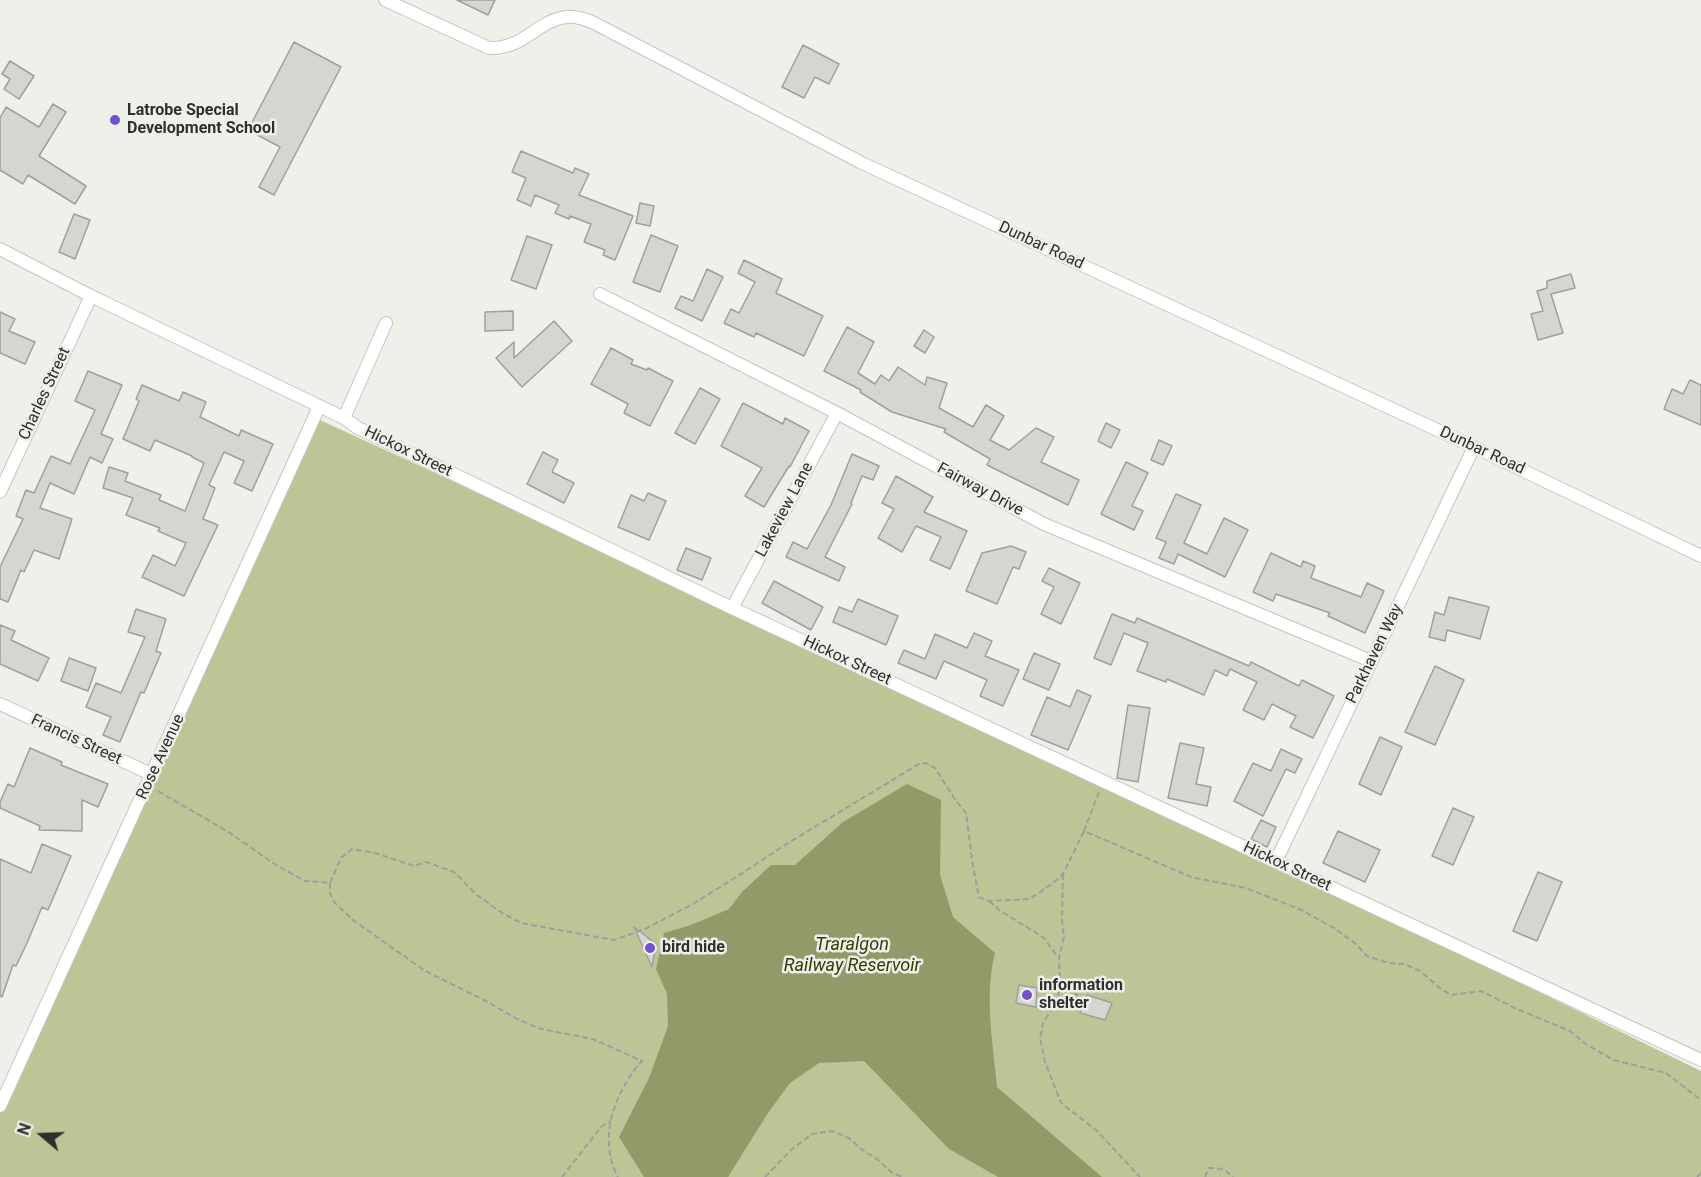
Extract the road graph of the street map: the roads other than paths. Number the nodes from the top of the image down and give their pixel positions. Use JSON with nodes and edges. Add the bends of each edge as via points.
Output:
{"nodes":[{"id":1,"x":385,"y":0,"type":"edge"},
{"id":2,"x":0,"y":249,"type":"edge"},
{"id":3,"x":600,"y":294,"type":"dead end"},
{"id":4,"x":90,"y":296,"type":"junction"},
{"id":5,"x":386,"y":323,"type":"dead end"},
{"id":6,"x":320,"y":407,"type":"junction"},
{"id":7,"x":837,"y":413,"type":"junction"},
{"id":8,"x":344,"y":418,"type":"junction"},
{"id":9,"x":1474,"y":447,"type":"junction"},
{"id":10,"x":0,"y":492,"type":"edge"},
{"id":11,"x":1701,"y":556,"type":"edge"},
{"id":12,"x":732,"y":608,"type":"junction"},
{"id":13,"x":1371,"y":661,"type":"junction"},
{"id":14,"x":0,"y":704,"type":"edge"},
{"id":15,"x":150,"y":780,"type":"junction"},
{"id":16,"x":1276,"y":861,"type":"junction"},
{"id":17,"x":1701,"y":1059,"type":"edge"},
{"id":18,"x":0,"y":1106,"type":"edge"}],
"edges":[{"from":1,"to":9,"type":"street","name":"Dunbar Road","via":[[489,48],[512,45],[568,16],[594,22],[862,164]]},
{"from":2,"to":4,"type":"street","name":"Hickox Street"},
{"from":3,"to":7,"type":"street","name":"Fairway Drive"},
{"from":4,"to":6,"type":"street","name":"Hickox Street"},
{"from":4,"to":10,"type":"street","name":"Charles Street"},
{"from":5,"to":8,"type":"street"},
{"from":6,"to":8,"type":"street","name":"Hickox Street"},
{"from":6,"to":15,"type":"street","name":"Rose Avenue"},
{"from":7,"to":12,"type":"street","name":"Lakeview Lane"},
{"from":7,"to":13,"type":"street","name":"Fairway Drive","via":[[1044,524]]},
{"from":8,"to":12,"type":"street","name":"Hickox Street"},
{"from":9,"to":11,"type":"street","name":"Dunbar Road"},
{"from":9,"to":13,"type":"street","name":"Parkhaven Way"},
{"from":12,"to":16,"type":"street","name":"Hickox Street"},
{"from":13,"to":16,"type":"street","name":"Parkhaven Way"},
{"from":14,"to":15,"type":"street","name":"Francis Street"},
{"from":15,"to":18,"type":"street","name":"Rose Avenue"},
{"from":16,"to":17,"type":"street","name":"Hickox Street"}]}
